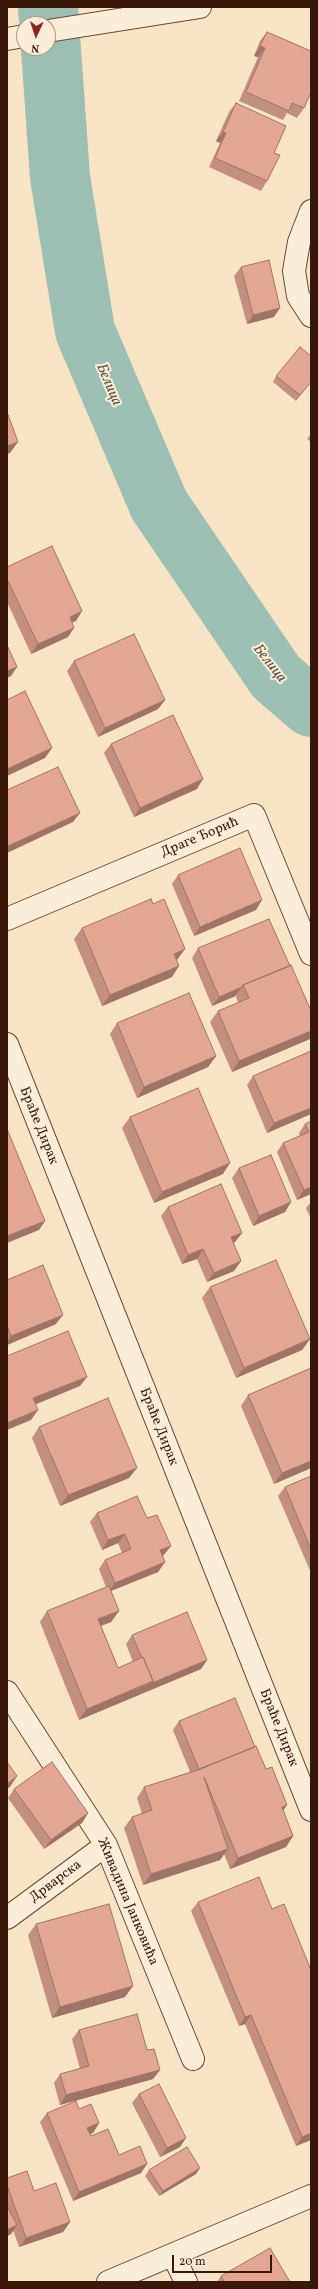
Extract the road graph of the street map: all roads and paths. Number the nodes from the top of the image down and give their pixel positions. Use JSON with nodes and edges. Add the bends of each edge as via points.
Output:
{"nodes":[{"id":1,"x":200,"y":7,"type":"edge"},
{"id":2,"x":56,"y":31,"type":"edge"},
{"id":3,"x":311,"y":212,"type":"edge"},
{"id":4,"x":311,"y":316,"type":"edge"},
{"id":5,"x":7,"y":919,"type":"edge"},
{"id":6,"x":311,"y":954,"type":"edge"},
{"id":7,"x":7,"y":1044,"type":"edge"},
{"id":8,"x":14,"y":1085,"type":"edge"},
{"id":9,"x":7,"y":1692,"type":"edge"},
{"id":10,"x":304,"y":1774,"type":"edge"},
{"id":11,"x":311,"y":1810,"type":"edge"},
{"id":12,"x":106,"y":1845,"type":"junction"},
{"id":13,"x":7,"y":1918,"type":"edge"},
{"id":14,"x":193,"y":2059,"type":"dead end"},
{"id":15,"x":311,"y":2196,"type":"edge"},
{"id":16,"x":173,"y":2255,"type":"junction"},
{"id":17,"x":108,"y":2282,"type":"edge"},
{"id":18,"x":186,"y":2282,"type":"edge"}],
"edges":[{"from":1,"to":2,"type":"street"},
{"from":3,"to":4,"type":"street","via":[[299,242],[294,271],[298,296]]},
{"from":5,"to":6,"type":"street","name":"Драге Ђорић","via":[[254,815]]},
{"from":7,"to":8,"type":"street","name":"Браће Дирак"},
{"from":8,"to":10,"type":"street","name":"Браће Дирак"},
{"from":9,"to":12,"type":"street","name":"Живадина Јанковића"},
{"from":10,"to":11,"type":"street","name":"Браће Дирак"},
{"from":12,"to":13,"type":"street","name":"Дрварска"},
{"from":12,"to":14,"type":"street","name":"Живадина Јанковића"},
{"from":15,"to":16,"type":"street"},
{"from":16,"to":17,"type":"street"},
{"from":16,"to":18,"type":"street"}]}
